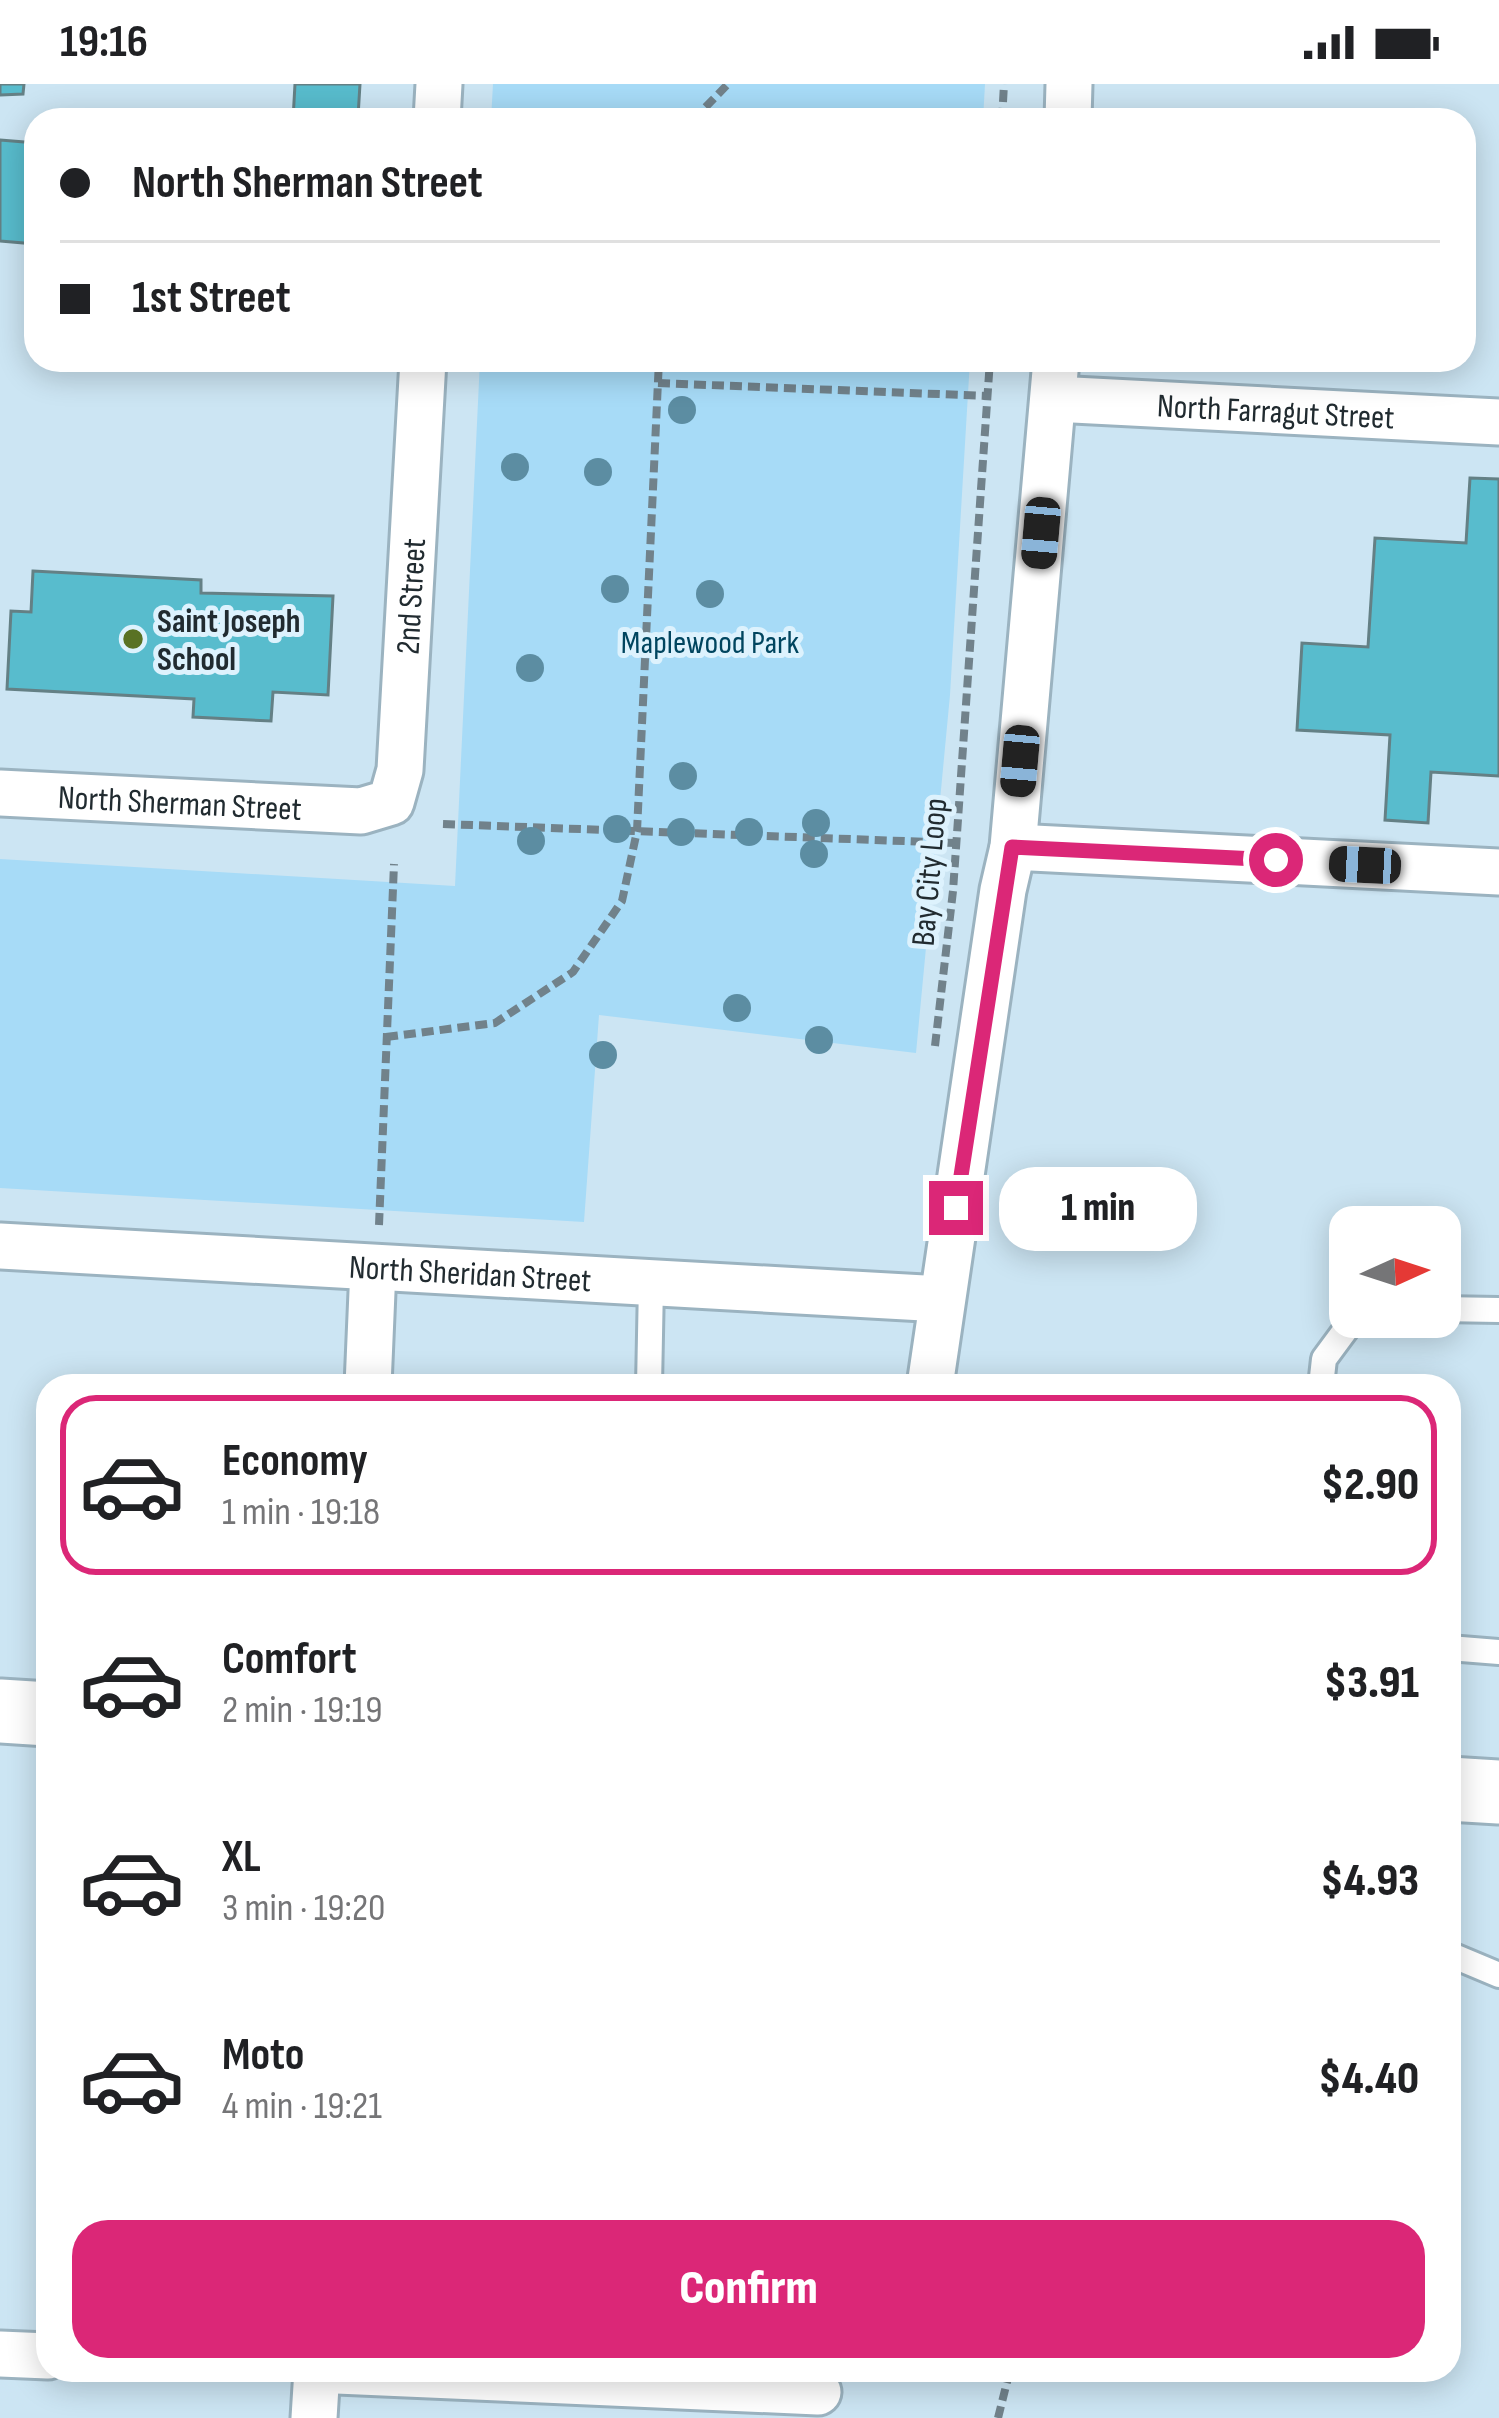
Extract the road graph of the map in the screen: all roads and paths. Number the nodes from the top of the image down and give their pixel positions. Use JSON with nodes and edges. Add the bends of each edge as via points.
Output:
{"nodes":[{"id":1,"x":728,"y":84,"type":"edge"},
{"id":2,"x":705,"y":108,"type":"edge"},
{"id":3,"x":422,"y":372,"type":"edge"},
{"id":4,"x":658,"y":372,"type":"edge"},
{"id":5,"x":989,"y":372,"type":"edge"},
{"id":6,"x":1055,"y":380,"type":"edge"},
{"id":7,"x":658,"y":383,"type":"junction"},
{"id":8,"x":988,"y":396,"type":"junction"},
{"id":9,"x":1499,"y":422,"type":"edge"},
{"id":10,"x":0,"y":793,"type":"edge"},
{"id":11,"x":361,"y":811,"type":"joint"},
{"id":12,"x":443,"y":824,"type":"dead end"},
{"id":13,"x":637,"y":831,"type":"junction"},
{"id":14,"x":956,"y":843,"type":"junction"},
{"id":15,"x":1012,"y":847,"type":"junction"},
{"id":16,"x":394,"y":864,"type":"dead end"},
{"id":17,"x":1499,"y":872,"type":"edge"},
{"id":18,"x":386,"y":1037,"type":"junction"},
{"id":19,"x":934,"y":1052,"type":"dead end"},
{"id":20,"x":0,"y":1246,"type":"edge"},
{"id":21,"x":376,"y":1246,"type":"junction"},
{"id":22,"x":651,"y":1284,"type":"junction"},
{"id":23,"x":942,"y":1299,"type":"junction"},
{"id":24,"x":1461,"y":1310,"type":"edge"},
{"id":25,"x":1499,"y":1310,"type":"edge"},
{"id":26,"x":1340,"y":1338,"type":"edge"},
{"id":27,"x":369,"y":1374,"type":"edge"},
{"id":28,"x":649,"y":1374,"type":"edge"},
{"id":29,"x":932,"y":1374,"type":"edge"},
{"id":30,"x":1322,"y":1374,"type":"edge"},
{"id":31,"x":1461,"y":1649,"type":"edge"},
{"id":32,"x":1499,"y":1652,"type":"edge"},
{"id":33,"x":0,"y":1712,"type":"edge"},
{"id":34,"x":36,"y":1714,"type":"edge"},
{"id":35,"x":1461,"y":1790,"type":"edge"},
{"id":36,"x":1499,"y":1792,"type":"edge"},
{"id":37,"x":1461,"y":1959,"type":"edge"},
{"id":38,"x":1499,"y":1975,"type":"edge"},
{"id":39,"x":0,"y":2354,"type":"edge"},
{"id":40,"x":36,"y":2356,"type":"edge"},
{"id":41,"x":316,"y":2382,"type":"edge"},
{"id":42,"x":590,"y":2382,"type":"edge"},
{"id":43,"x":1007,"y":2382,"type":"edge"},
{"id":44,"x":818,"y":2392,"type":"dead end"},
{"id":45,"x":314,"y":2418,"type":"edge"},
{"id":46,"x":998,"y":2418,"type":"edge"}],
"edges":[{"from":1,"to":2,"type":"path"},
{"from":3,"to":11,"type":"street","name":"2nd Street","via":[[400,770],[391,802]]},
{"from":4,"to":7,"type":"path"},
{"from":5,"to":8,"type":"path","name":"Bay City Loop"},
{"from":6,"to":9,"type":"street","name":"North Farragut Street"},
{"from":6,"to":15,"type":"street"},
{"from":7,"to":8,"type":"path"},
{"from":7,"to":13,"type":"path"},
{"from":8,"to":14,"type":"path","name":"Bay City Loop"},
{"from":10,"to":11,"type":"street","name":"North Sherman Street"},
{"from":12,"to":13,"type":"path"},
{"from":13,"to":14,"type":"path"},
{"from":13,"to":18,"type":"path","via":[[622,901],[573,972],[495,1022]]},
{"from":14,"to":19,"type":"path","name":"Bay City Loop"},
{"from":15,"to":17,"type":"street"},
{"from":15,"to":23,"type":"street"},
{"from":16,"to":18,"type":"path"},
{"from":18,"to":21,"type":"path"},
{"from":20,"to":21,"type":"street","name":"North Sheridan Street"},
{"from":21,"to":22,"type":"street","name":"North Sheridan Street"},
{"from":21,"to":27,"type":"street"},
{"from":22,"to":23,"type":"street","name":"North Sheridan Street"},
{"from":22,"to":28,"type":"lane"},
{"from":23,"to":29,"type":"street"},
{"from":24,"to":25,"type":"lane"},
{"from":26,"to":30,"type":"lane"},
{"from":31,"to":32,"type":"lane"},
{"from":33,"to":34,"type":"street"},
{"from":35,"to":36,"type":"street"},
{"from":37,"to":38,"type":"lane"},
{"from":39,"to":40,"type":"street"},
{"from":41,"to":45,"type":"street"},
{"from":42,"to":44,"type":"street"},
{"from":43,"to":46,"type":"path"}]}
